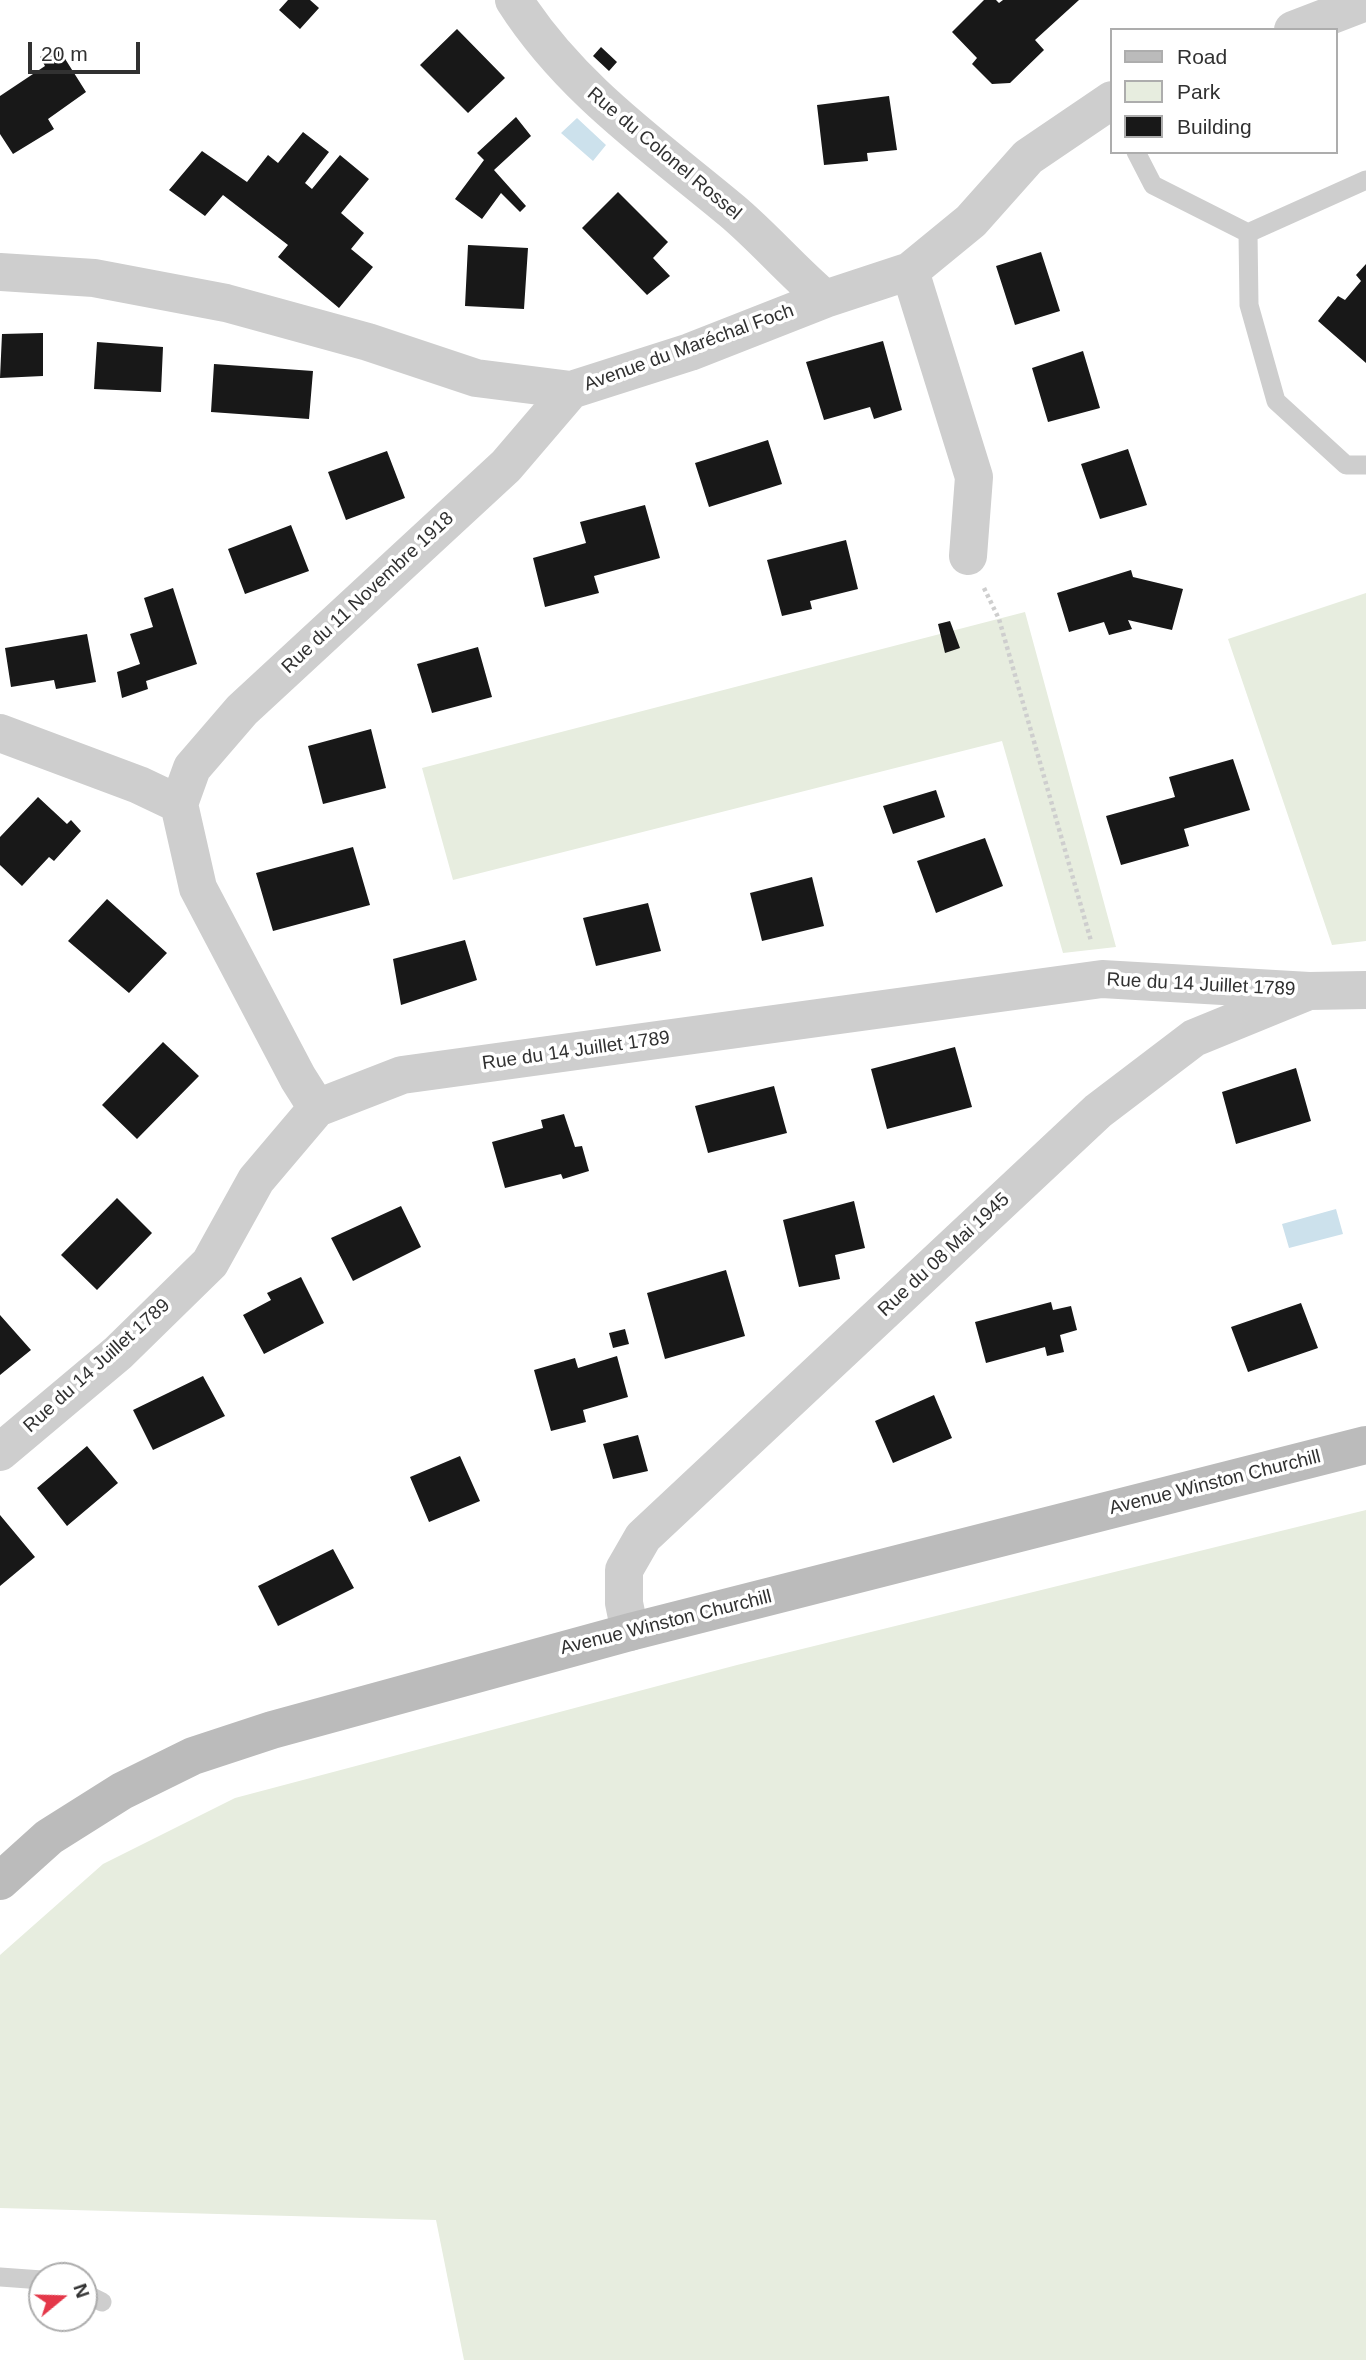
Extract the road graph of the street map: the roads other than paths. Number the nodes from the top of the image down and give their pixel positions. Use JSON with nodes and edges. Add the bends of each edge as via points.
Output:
{"nodes":[{"id":1,"x":514,"y":0,"type":"edge"},
{"id":2,"x":1366,"y":2,"type":"edge"},
{"id":3,"x":1298,"y":28,"type":"edge"},
{"id":4,"x":1110,"y":104,"type":"edge"},
{"id":5,"x":1137,"y":154,"type":"edge"},
{"id":6,"x":1366,"y":180,"type":"edge"},
{"id":7,"x":1248,"y":233,"type":"junction"},
{"id":8,"x":910,"y":271,"type":"junction"},
{"id":9,"x":0,"y":272,"type":"edge"},
{"id":10,"x":825,"y":299,"type":"junction"},
{"id":11,"x":571,"y":390,"type":"junction"},
{"id":12,"x":1366,"y":465,"type":"edge"},
{"id":13,"x":968,"y":556,"type":"road end"},
{"id":14,"x":0,"y":733,"type":"edge"},
{"id":15,"x":180,"y":804,"type":"junction"},
{"id":16,"x":1366,"y":990,"type":"edge"},
{"id":17,"x":1309,"y":991,"type":"junction"},
{"id":18,"x":317,"y":1108,"type":"junction"},
{"id":19,"x":1366,"y":1445,"type":"edge"},
{"id":20,"x":0,"y":1452,"type":"edge"},
{"id":21,"x":630,"y":1632,"type":"junction"},
{"id":22,"x":0,"y":1881,"type":"edge"},
{"id":23,"x":0,"y":2277,"type":"edge"},
{"id":24,"x":28,"y":2279,"type":"edge"},
{"id":25,"x":98,"y":2300,"type":"edge"},
{"id":26,"x":102,"y":2302,"type":"dead end"}],
"edges":[{"from":1,"to":10,"type":"street","name":"Rue du Colonel Rossel","via":[[567,70],[629,130],[734,212]]},
{"from":2,"to":3,"type":"street"},
{"from":4,"to":8,"type":"street","name":"Avenue du Maréchal Foch","via":[[1028,157],[971,221]]},
{"from":5,"to":7,"type":"lane","via":[[1153,185]]},
{"from":6,"to":7,"type":"lane"},
{"from":7,"to":12,"type":"lane","via":[[1250,304],[1276,401],[1346,465]]},
{"from":8,"to":10,"type":"street","name":"Avenue du Maréchal Foch"},
{"from":8,"to":13,"type":"street","via":[[974,477]]},
{"from":9,"to":11,"type":"street","name":"Avenue du Maréchal Foch","via":[[94,278],[226,303],[476,378]]},
{"from":10,"to":11,"type":"street","name":"Avenue du Maréchal Foch","via":[[690,352]]},
{"from":11,"to":15,"type":"street","name":"Rue du 11 Novembre 1918","via":[[506,466],[242,710],[192,768]]},
{"from":14,"to":15,"type":"street"},
{"from":15,"to":18,"type":"street","via":[[198,888]]},
{"from":16,"to":17,"type":"street","name":"Rue du 08 Mai 1945"},
{"from":17,"to":18,"type":"street","name":"Rue du 14 Juillet 1789","via":[[1102,979],[402,1076]]},
{"from":17,"to":21,"type":"street","name":"Rue du 08 Mai 1945","via":[[1194,1038],[1098,1111],[643,1537],[624,1570]]},
{"from":18,"to":20,"type":"street","name":"Rue du 14 Juillet 1789","via":[[256,1180],[210,1263],[118,1353]]},
{"from":19,"to":21,"type":"main road","name":"Avenue Winston Churchill"},
{"from":21,"to":22,"type":"main road","name":"Avenue Winston Churchill","via":[[419,1687],[193,1756],[122,1791],[49,1836]]},
{"from":23,"to":24,"type":"lane"},
{"from":25,"to":26,"type":"lane"}]}
